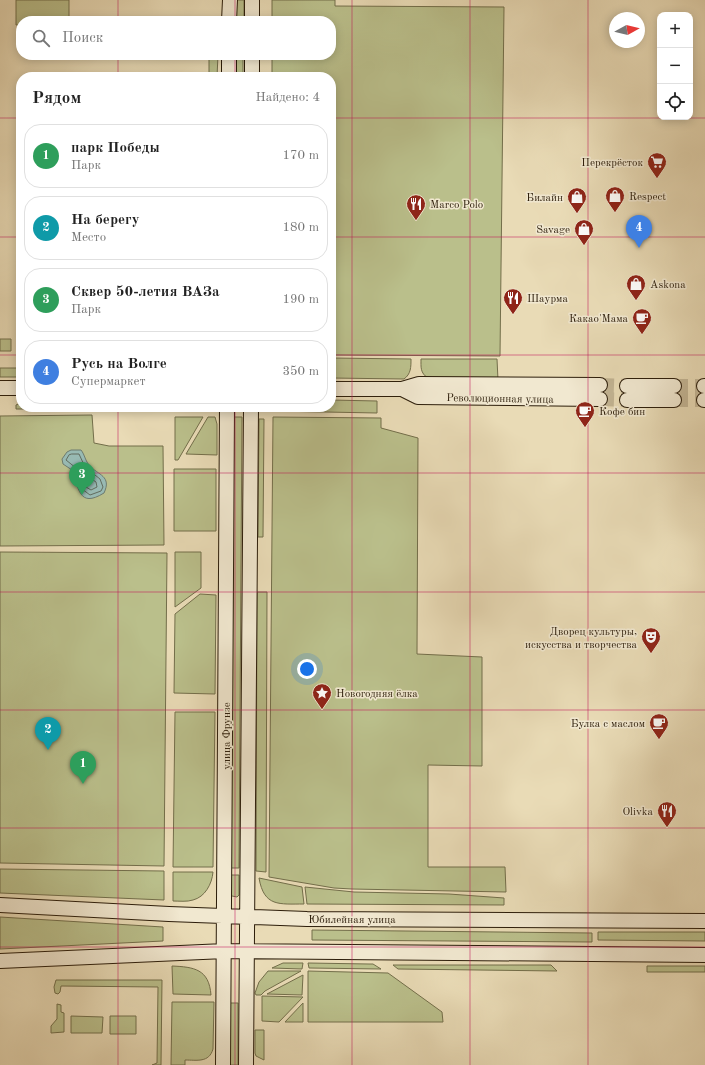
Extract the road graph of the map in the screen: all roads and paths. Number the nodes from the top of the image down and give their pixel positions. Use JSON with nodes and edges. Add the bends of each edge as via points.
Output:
{"nodes":[{"id":1,"x":230,"y":0,"type":"edge"},
{"id":2,"x":252,"y":0,"type":"edge"},
{"id":3,"x":230,"y":16,"type":"edge"},
{"id":4,"x":252,"y":16,"type":"edge"},
{"id":5,"x":229,"y":60,"type":"edge"},
{"id":6,"x":252,"y":60,"type":"edge"},
{"id":7,"x":229,"y":72,"type":"edge"},
{"id":8,"x":252,"y":72,"type":"edge"},
{"id":9,"x":600,"y":385,"type":"tunnel mouth"},
{"id":10,"x":627,"y":386,"type":"tunnel mouth"},
{"id":11,"x":674,"y":386,"type":"tunnel mouth"},
{"id":12,"x":0,"y":388,"type":"edge"},
{"id":13,"x":16,"y":388,"type":"edge"},
{"id":14,"x":336,"y":389,"type":"edge"},
{"id":15,"x":402,"y":389,"type":"junction"},
{"id":16,"x":600,"y":399,"type":"tunnel mouth"},
{"id":17,"x":627,"y":400,"type":"tunnel mouth"},
{"id":18,"x":674,"y":400,"type":"tunnel mouth"},
{"id":19,"x":227,"y":412,"type":"edge"},
{"id":20,"x":251,"y":412,"type":"edge"},
{"id":21,"x":0,"y":905,"type":"edge"},
{"id":22,"x":225,"y":916,"type":"junction"},
{"id":23,"x":247,"y":917,"type":"junction"},
{"id":24,"x":705,"y":921,"type":"edge"},
{"id":25,"x":225,"y":950,"type":"junction"},
{"id":26,"x":247,"y":951,"type":"junction"},
{"id":27,"x":705,"y":955,"type":"edge"},
{"id":28,"x":0,"y":961,"type":"edge"},
{"id":29,"x":224,"y":1065,"type":"edge"},
{"id":30,"x":246,"y":1065,"type":"edge"}],
"edges":[{"from":1,"to":3,"type":"main road"},
{"from":2,"to":4,"type":"main road"},
{"from":5,"to":7,"type":"main road"},
{"from":6,"to":8,"type":"main road"},
{"from":9,"to":15,"type":"main road","name":"Революционная улица","via":[[419,384]]},
{"from":10,"to":11,"type":"main road"},
{"from":12,"to":13,"type":"main road"},
{"from":14,"to":15,"type":"main road","name":"Революционная улица"},
{"from":15,"to":16,"type":"main road","name":"Революционная улица","via":[[418,396]]},
{"from":17,"to":18,"type":"main road"},
{"from":19,"to":22,"type":"main road","name":"улица Фрунзе"},
{"from":20,"to":23,"type":"main road","name":"улица Фрунзе"},
{"from":21,"to":22,"type":"main road","name":"Юбилейная улица"},
{"from":22,"to":23,"type":"main road","name":"Юбилейная улица"},
{"from":22,"to":25,"type":"main road","name":"улица Фрунзе"},
{"from":23,"to":24,"type":"main road","name":"Юбилейная улица"},
{"from":23,"to":26,"type":"main road","name":"улица Фрунзе"},
{"from":25,"to":26,"type":"main road"},
{"from":25,"to":28,"type":"main road"},
{"from":25,"to":29,"type":"main road","name":"улица Фрунзе"},
{"from":26,"to":27,"type":"main road"},
{"from":26,"to":30,"type":"main road","name":"улица Фрунзе"}]}
